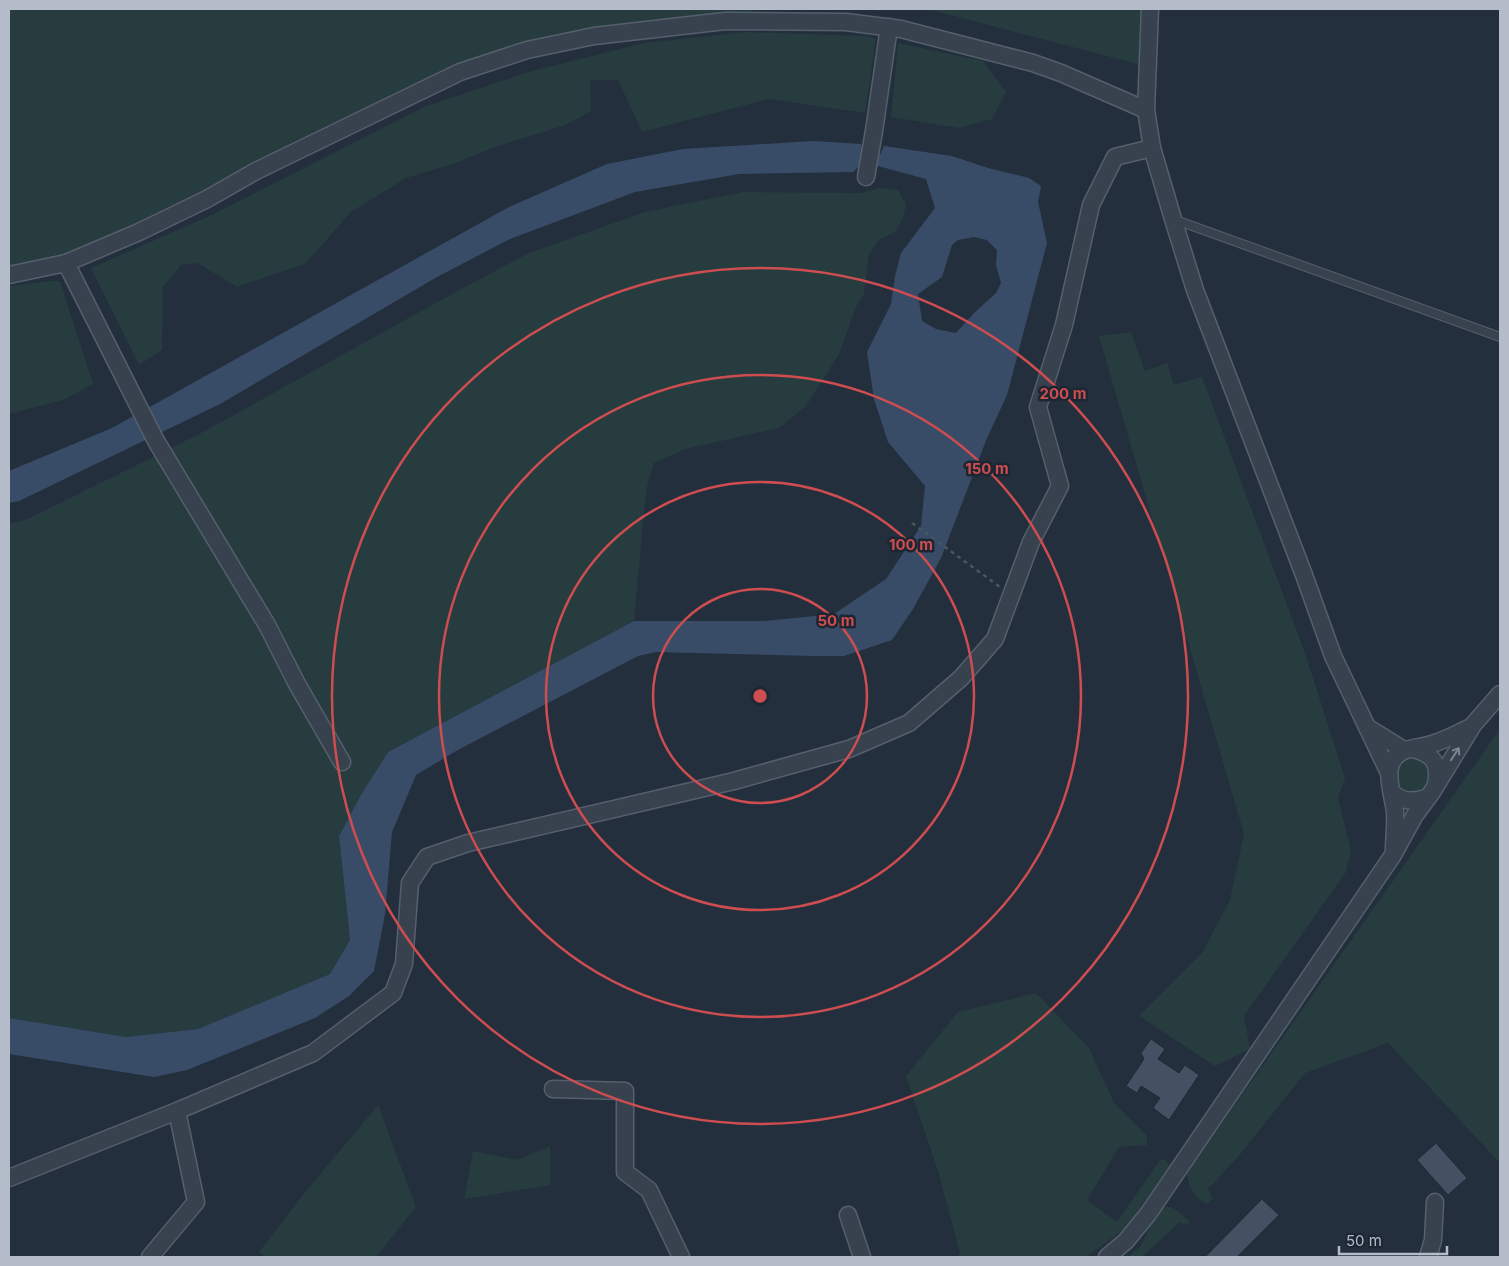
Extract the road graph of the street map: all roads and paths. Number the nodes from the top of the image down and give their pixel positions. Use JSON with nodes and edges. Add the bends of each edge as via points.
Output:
{"nodes":[{"id":1,"x":1150,"y":9,"type":"edge"},
{"id":2,"x":889,"y":27,"type":"junction"},
{"id":3,"x":1146,"y":110,"type":"junction"},
{"id":4,"x":1152,"y":148,"type":"junction"},
{"id":5,"x":866,"y":177,"type":"dead end"},
{"id":6,"x":1173,"y":219,"type":"junction"},
{"id":7,"x":66,"y":263,"type":"junction"},
{"id":8,"x":9,"y":275,"type":"edge"},
{"id":9,"x":1500,"y":337,"type":"edge"},
{"id":10,"x":912,"y":523,"type":"dead end"},
{"id":11,"x":1011,"y":595,"type":"junction"},
{"id":12,"x":1500,"y":694,"type":"edge"},
{"id":13,"x":1473,"y":725,"type":"junction"},
{"id":14,"x":1365,"y":726,"type":"junction"},
{"id":15,"x":1408,"y":750,"type":"junction"},
{"id":16,"x":342,"y":762,"type":"dead end"},
{"id":17,"x":1389,"y":773,"type":"junction"},
{"id":18,"x":1436,"y":784,"type":"junction"},
{"id":19,"x":1392,"y":793,"type":"junction"},
{"id":20,"x":1426,"y":798,"type":"junction"},
{"id":21,"x":1393,"y":855,"type":"junction"},
{"id":22,"x":553,"y":1090,"type":"dead end"},
{"id":23,"x":177,"y":1111,"type":"junction"},
{"id":24,"x":9,"y":1178,"type":"edge"},
{"id":25,"x":1435,"y":1202,"type":"dead end"},
{"id":26,"x":848,"y":1215,"type":"dead end"},
{"id":27,"x":150,"y":1257,"type":"edge"},
{"id":28,"x":680,"y":1257,"type":"edge"},
{"id":29,"x":862,"y":1257,"type":"edge"},
{"id":30,"x":1107,"y":1257,"type":"edge"},
{"id":31,"x":1428,"y":1257,"type":"edge"}],
"edges":[{"from":1,"to":3,"type":"street"},
{"from":2,"to":3,"type":"street","via":[[1033,63]]},
{"from":2,"to":5,"type":"street"},
{"from":2,"to":7,"type":"street","via":[[846,22],[725,20],[594,36],[528,50],[460,72],[139,232]]},
{"from":3,"to":4,"type":"street"},
{"from":4,"to":6,"type":"street"},
{"from":4,"to":11,"type":"street","via":[[1116,157],[1091,205],[1064,325],[1038,407],[1060,486],[1031,542]]},
{"from":6,"to":9,"type":"lane"},
{"from":6,"to":14,"type":"street","via":[[1195,290],[1333,656]]},
{"from":7,"to":8,"type":"street"},
{"from":7,"to":16,"type":"street","via":[[156,441],[267,625]]},
{"from":10,"to":11,"type":"path"},
{"from":11,"to":23,"type":"street","via":[[995,639],[961,678],[909,723],[849,749],[744,778],[468,843],[426,857],[410,883],[404,964],[393,994],[313,1053]]},
{"from":12,"to":13,"type":"street"},
{"from":13,"to":15,"type":"street","via":[[1450,738]]},
{"from":18,"to":13,"type":"street","one_way":true},
{"from":14,"to":15,"type":"street"},
{"from":14,"to":17,"type":"street"},
{"from":15,"to":17,"type":"street","via":[[1395,757]]},
{"from":15,"to":18,"type":"street","via":[[1424,751],[1432,757],[1438,773]]},
{"from":17,"to":19,"type":"street"},
{"from":18,"to":20,"type":"street"},
{"from":19,"to":20,"type":"street","via":[[1399,799],[1415,801]]},
{"from":19,"to":21,"type":"street","via":[[1395,812]]},
{"from":20,"to":21,"type":"street"},
{"from":21,"to":30,"type":"street","via":[[1148,1214]]},
{"from":22,"to":28,"type":"street","via":[[625,1091],[625,1172],[649,1190]]},
{"from":23,"to":24,"type":"street"},
{"from":23,"to":27,"type":"street","via":[[196,1202]]},
{"from":25,"to":31,"type":"street","via":[[1433,1240]]},
{"from":26,"to":29,"type":"street"}]}
